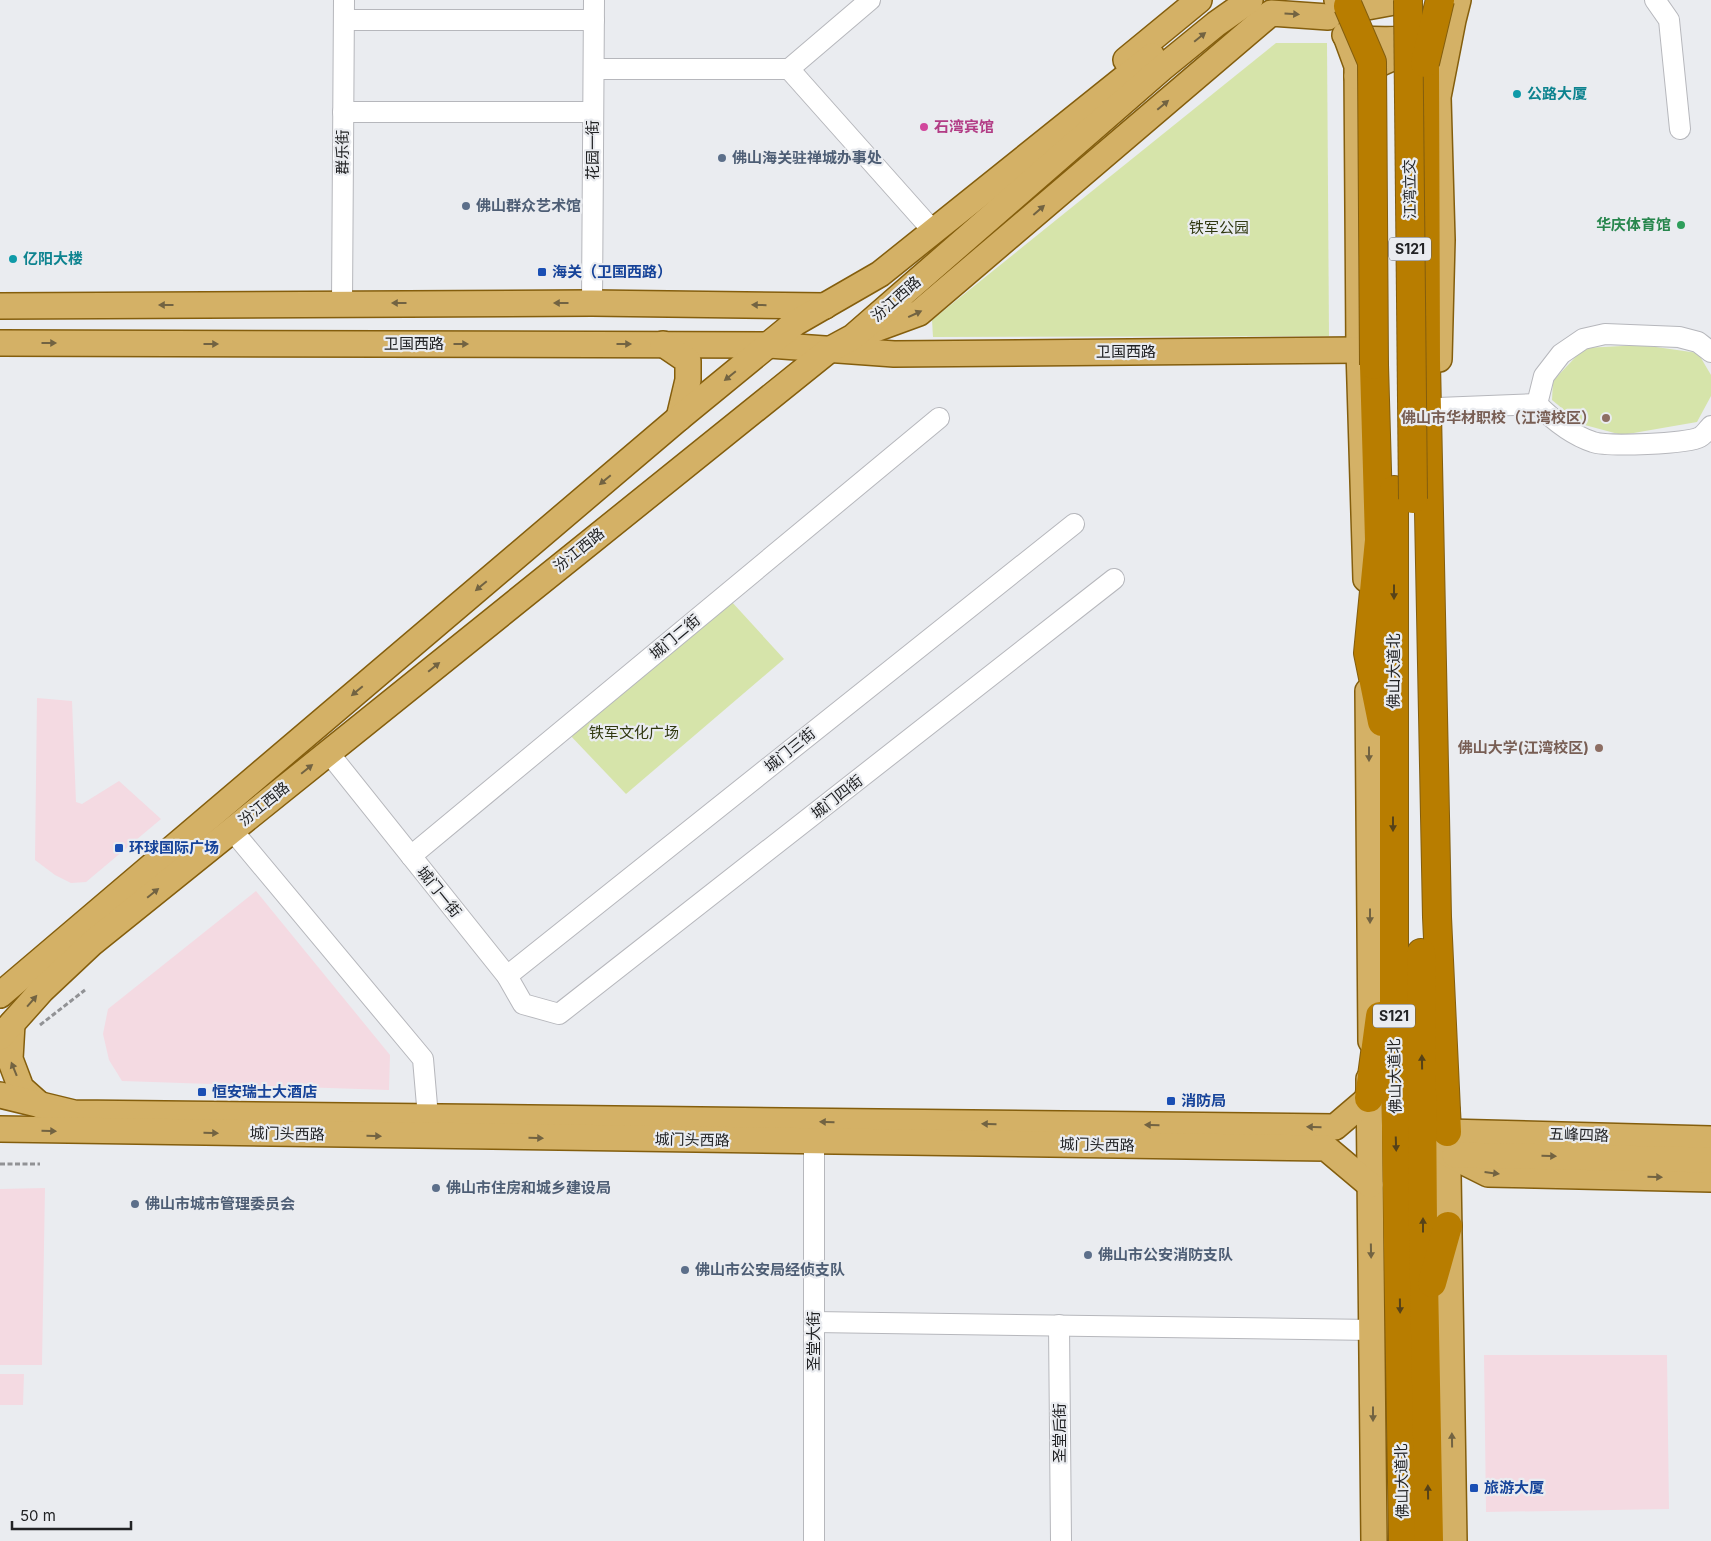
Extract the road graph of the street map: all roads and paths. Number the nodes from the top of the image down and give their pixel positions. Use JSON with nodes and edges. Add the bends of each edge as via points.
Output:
{"nodes":[{"id":1,"x":605,"y":0,"type":"edge"},
{"id":2,"x":870,"y":0,"type":"edge"},
{"id":3,"x":1219,"y":0,"type":"edge"},
{"id":4,"x":1250,"y":0,"type":"edge"},
{"id":5,"x":1389,"y":0,"type":"edge"},
{"id":6,"x":1406,"y":0,"type":"edge"},
{"id":7,"x":1655,"y":0,"type":"edge"},
{"id":8,"x":1195,"y":1,"type":"edge"},
{"id":9,"x":1332,"y":6,"type":"edge"},
{"id":10,"x":1450,"y":7,"type":"edge"},
{"id":11,"x":344,"y":10,"type":"edge"},
{"id":12,"x":594,"y":10,"type":"edge"},
{"id":13,"x":1346,"y":36,"type":"junction"},
{"id":14,"x":1158,"y":61,"type":"junction"},
{"id":15,"x":1435,"y":67,"type":"junction"},
{"id":16,"x":594,"y":69,"type":"junction"},
{"id":17,"x":789,"y":69,"type":"junction"},
{"id":18,"x":1365,"y":69,"type":"junction"},
{"id":19,"x":343,"y":112,"type":"junction"},
{"id":20,"x":594,"y":112,"type":"junction"},
{"id":21,"x":1680,"y":129,"type":"dead end"},
{"id":22,"x":1078,"y":141,"type":"junction"},
{"id":23,"x":1032,"y":181,"type":"junction"},
{"id":24,"x":1071,"y":182,"type":"junction"},
{"id":25,"x":924,"y":232,"type":"junction"},
{"id":26,"x":342,"y":303,"type":"junction"},
{"id":27,"x":592,"y":303,"type":"junction"},
{"id":28,"x":0,"y":306,"type":"edge"},
{"id":29,"x":792,"y":306,"type":"junction"},
{"id":30,"x":825,"y":306,"type":"junction"},
{"id":31,"x":853,"y":337,"type":"junction"},
{"id":32,"x":0,"y":343,"type":"edge"},
{"id":33,"x":663,"y":344,"type":"junction"},
{"id":34,"x":769,"y":345,"type":"junction"},
{"id":35,"x":829,"y":350,"type":"junction"},
{"id":36,"x":1711,"y":352,"type":"edge"},
{"id":37,"x":894,"y":354,"type":"junction"},
{"id":38,"x":1366,"y":358,"type":"junction"},
{"id":39,"x":1537,"y":404,"type":"junction"},
{"id":40,"x":1438,"y":408,"type":"junction"},
{"id":41,"x":679,"y":418,"type":"junction"},
{"id":42,"x":939,"y":418,"type":"dead end"},
{"id":43,"x":1711,"y":426,"type":"edge"},
{"id":44,"x":1403,"y":494,"type":"junction"},
{"id":45,"x":1074,"y":524,"type":"dead end"},
{"id":46,"x":1114,"y":579,"type":"dead end"},
{"id":47,"x":1368,"y":653,"type":"junction"},
{"id":48,"x":328,"y":752,"type":"junction"},
{"id":49,"x":1393,"y":782,"type":"junction"},
{"id":50,"x":232,"y":830,"type":"junction"},
{"id":51,"x":411,"y":856,"type":"junction"},
{"id":52,"x":1393,"y":921,"type":"junction"},
{"id":53,"x":507,"y":976,"type":"junction"},
{"id":54,"x":85,"y":990,"type":"dead end"},
{"id":55,"x":0,"y":995,"type":"edge"},
{"id":56,"x":559,"y":1014,"type":"joint"},
{"id":57,"x":39,"y":1026,"type":"dead end"},
{"id":58,"x":6,"y":1031,"type":"edge"},
{"id":59,"x":0,"y":1094,"type":"edge"},
{"id":60,"x":1369,"y":1098,"type":"junction"},
{"id":61,"x":40,"y":1105,"type":"junction"},
{"id":62,"x":428,"y":1117,"type":"junction"},
{"id":63,"x":1711,"y":1128,"type":"edge"},
{"id":64,"x":0,"y":1130,"type":"edge"},
{"id":65,"x":1663,"y":1138,"type":"junction"},
{"id":66,"x":1711,"y":1139,"type":"edge"},
{"id":67,"x":814,"y":1142,"type":"junction"},
{"id":68,"x":1448,"y":1143,"type":"junction"},
{"id":69,"x":1711,"y":1160,"type":"edge"},
{"id":70,"x":0,"y":1164,"type":"edge"},
{"id":71,"x":40,"y":1164,"type":"dead end"},
{"id":72,"x":1711,"y":1179,"type":"edge"},
{"id":73,"x":1370,"y":1185,"type":"junction"},
{"id":74,"x":1448,"y":1226,"type":"junction"},
{"id":75,"x":1424,"y":1308,"type":"junction"},
{"id":76,"x":814,"y":1322,"type":"junction"},
{"id":77,"x":1059,"y":1326,"type":"junction"},
{"id":78,"x":1373,"y":1330,"type":"junction"},
{"id":79,"x":814,"y":1541,"type":"edge"},
{"id":80,"x":1060,"y":1541,"type":"edge"},
{"id":81,"x":1374,"y":1541,"type":"edge"},
{"id":82,"x":1403,"y":1541,"type":"edge"},
{"id":83,"x":1429,"y":1541,"type":"edge"},
{"id":84,"x":1454,"y":1541,"type":"edge"}],
"edges":[{"from":1,"to":12,"type":"street","name":"花园一街"},
{"from":2,"to":17,"type":"street"},
{"from":3,"to":14,"type":"main road"},
{"from":14,"to":4,"type":"main road","one_way":true},
{"from":5,"to":44,"type":"highway","number":"S121"},
{"from":6,"to":9,"type":"main road","name":"江湾立交","via":[[1367,7]]},
{"from":6,"to":44,"type":"highway","name":"江湾立交","number":"S121","bridge":true},
{"from":7,"to":21,"type":"street","via":[[1669,20]]},
{"from":8,"to":25,"type":"main road"},
{"from":9,"to":13,"type":"main road"},
{"from":9,"to":18,"type":"highway","bridge":true},
{"from":24,"to":9,"type":"main road","name":"江湾立交","one_way":true,"via":[[1271,13]]},
{"from":10,"to":13,"type":"main road","via":[[1420,37],[1378,40]]},
{"from":10,"to":15,"type":"highway","bridge":true},
{"from":11,"to":12,"type":"street"},
{"from":11,"to":19,"type":"street","name":"群乐街"},
{"from":12,"to":16,"type":"street","name":"花园一街"},
{"from":13,"to":18,"type":"main road","via":[[1357,66]]},
{"from":14,"to":22,"type":"main road","name":"汾江西路"},
{"from":14,"to":25,"type":"main road","name":"汾江西路"},
{"from":15,"to":18,"type":"highway","bridge":true,"via":[[1416,46],[1398,44],[1382,48]]},
{"from":15,"to":40,"type":"main road","via":[[1442,240]]},
{"from":15,"to":68,"type":"highway","via":[[1426,361],[1437,917]]},
{"from":16,"to":17,"type":"street"},
{"from":16,"to":20,"type":"street","name":"花园一街"},
{"from":17,"to":25,"type":"street"},
{"from":18,"to":38,"type":"highway","bridge":true},
{"from":19,"to":20,"type":"street"},
{"from":19,"to":26,"type":"street","name":"群乐街"},
{"from":20,"to":27,"type":"street","name":"花园一街"},
{"from":22,"to":23,"type":"main road","name":"汾江西路"},
{"from":22,"to":24,"type":"main road"},
{"from":23,"to":24,"type":"main road"},
{"from":23,"to":31,"type":"main road","name":"汾江西路"},
{"from":31,"to":24,"type":"main road","name":"江湾立交","one_way":true,"via":[[919,313]]},
{"from":25,"to":29,"type":"main road","via":[[837,288]]},
{"from":25,"to":30,"type":"main road","name":"汾江西路","via":[[880,274]]},
{"from":27,"to":26,"type":"main road","one_way":true},
{"from":26,"to":28,"type":"main road","one_way":true},
{"from":29,"to":27,"type":"main road","one_way":true},
{"from":29,"to":30,"type":"main road"},
{"from":30,"to":31,"type":"main road"},
{"from":30,"to":34,"type":"main road","name":"汾江西路","via":[[795,323]]},
{"from":31,"to":35,"type":"main road","name":"汾江西路"},
{"from":31,"to":37,"type":"main road"},
{"from":32,"to":33,"type":"main road","name":"卫国西路","one_way":true},
{"from":33,"to":34,"type":"main road","name":"卫国西路"},
{"from":33,"to":41,"type":"main road","via":[[688,361],[688,380]]},
{"from":34,"to":35,"type":"main road","name":"卫国西路"},
{"from":34,"to":41,"type":"main road","name":"汾江西路","one_way":true},
{"from":35,"to":37,"type":"main road","name":"卫国西路"},
{"from":48,"to":35,"type":"main road","name":"汾江西路","one_way":true},
{"from":36,"to":39,"type":"street","via":[[1698,342],[1679,337],[1605,334],[1583,339],[1561,354],[1544,376]]},
{"from":37,"to":38,"type":"main road","name":"卫国西路"},
{"from":38,"to":47,"type":"highway","via":[[1379,540]]},
{"from":39,"to":40,"type":"street"},
{"from":39,"to":43,"type":"street","via":[[1560,425],[1595,443],[1678,442],[1700,437]]},
{"from":40,"to":68,"type":"main road"},
{"from":41,"to":55,"type":"main road","name":"汾江西路","one_way":true},
{"from":42,"to":51,"type":"street","name":"城门二街"},
{"from":44,"to":49,"type":"highway","name":"佛山大道北","number":"S121","one_way":true},
{"from":75,"to":44,"type":"highway","name":"佛山大道北","number":"S121","one_way":true,"via":[[1418,680]]},
{"from":45,"to":53,"type":"street","name":"城门三街"},
{"from":46,"to":56,"type":"street","name":"城门四街"},
{"from":47,"to":49,"type":"highway"},
{"from":47,"to":60,"type":"main road","name":"佛山大道北","one_way":true},
{"from":50,"to":48,"type":"main road","name":"汾江西路","one_way":true},
{"from":48,"to":51,"type":"street","name":"城门一街"},
{"from":49,"to":52,"type":"highway","name":"佛山大道北","number":"S121","one_way":true},
{"from":58,"to":50,"type":"main road","name":"汾江西路","one_way":true,"via":[[42,990],[92,943]]},
{"from":50,"to":62,"type":"street","via":[[423,1059]]},
{"from":51,"to":53,"type":"street","name":"城门一街"},
{"from":52,"to":60,"type":"highway"},
{"from":52,"to":82,"type":"highway","name":"佛山大道北","number":"S121","one_way":true},
{"from":53,"to":56,"type":"street","name":"城门一街","via":[[523,1004]]},
{"from":54,"to":57,"type":"path"},
{"from":61,"to":58,"type":"main road","one_way":true,"via":[[21,1088],[10,1059]]},
{"from":59,"to":61,"type":"main road","name":"城门头西路"},
{"from":60,"to":62,"type":"main road","name":"城门头西路","one_way":true,"via":[[1335,1128]]},
{"from":60,"to":73,"type":"main road","name":"佛山大道北"},
{"from":61,"to":62,"type":"main road","name":"城门头西路","via":[[74,1113]]},
{"from":63,"to":65,"type":"main road"},
{"from":64,"to":67,"type":"main road","name":"城门头西路","one_way":true},
{"from":65,"to":66,"type":"main road","name":"五峰四路"},
{"from":65,"to":68,"type":"main road","name":"五峰四路"},
{"from":67,"to":73,"type":"main road","name":"城门头西路","via":[[1326,1148]]},
{"from":67,"to":76,"type":"street","name":"圣堂大街"},
{"from":68,"to":69,"type":"main road","name":"五峰四路","one_way":true},
{"from":68,"to":72,"type":"main road","one_way":true,"via":[[1488,1174]]},
{"from":68,"to":74,"type":"main road"},
{"from":70,"to":71,"type":"path"},
{"from":73,"to":78,"type":"main road","name":"佛山大道北","one_way":true},
{"from":74,"to":75,"type":"highway"},
{"from":84,"to":74,"type":"main road","one_way":true},
{"from":83,"to":75,"type":"highway","name":"佛山大道北","number":"S121","one_way":true},
{"from":76,"to":77,"type":"street"},
{"from":76,"to":79,"type":"street","name":"圣堂大街"},
{"from":77,"to":78,"type":"street"},
{"from":77,"to":80,"type":"street","name":"圣堂后街"},
{"from":78,"to":81,"type":"main road","name":"佛山大道北","one_way":true}]}
